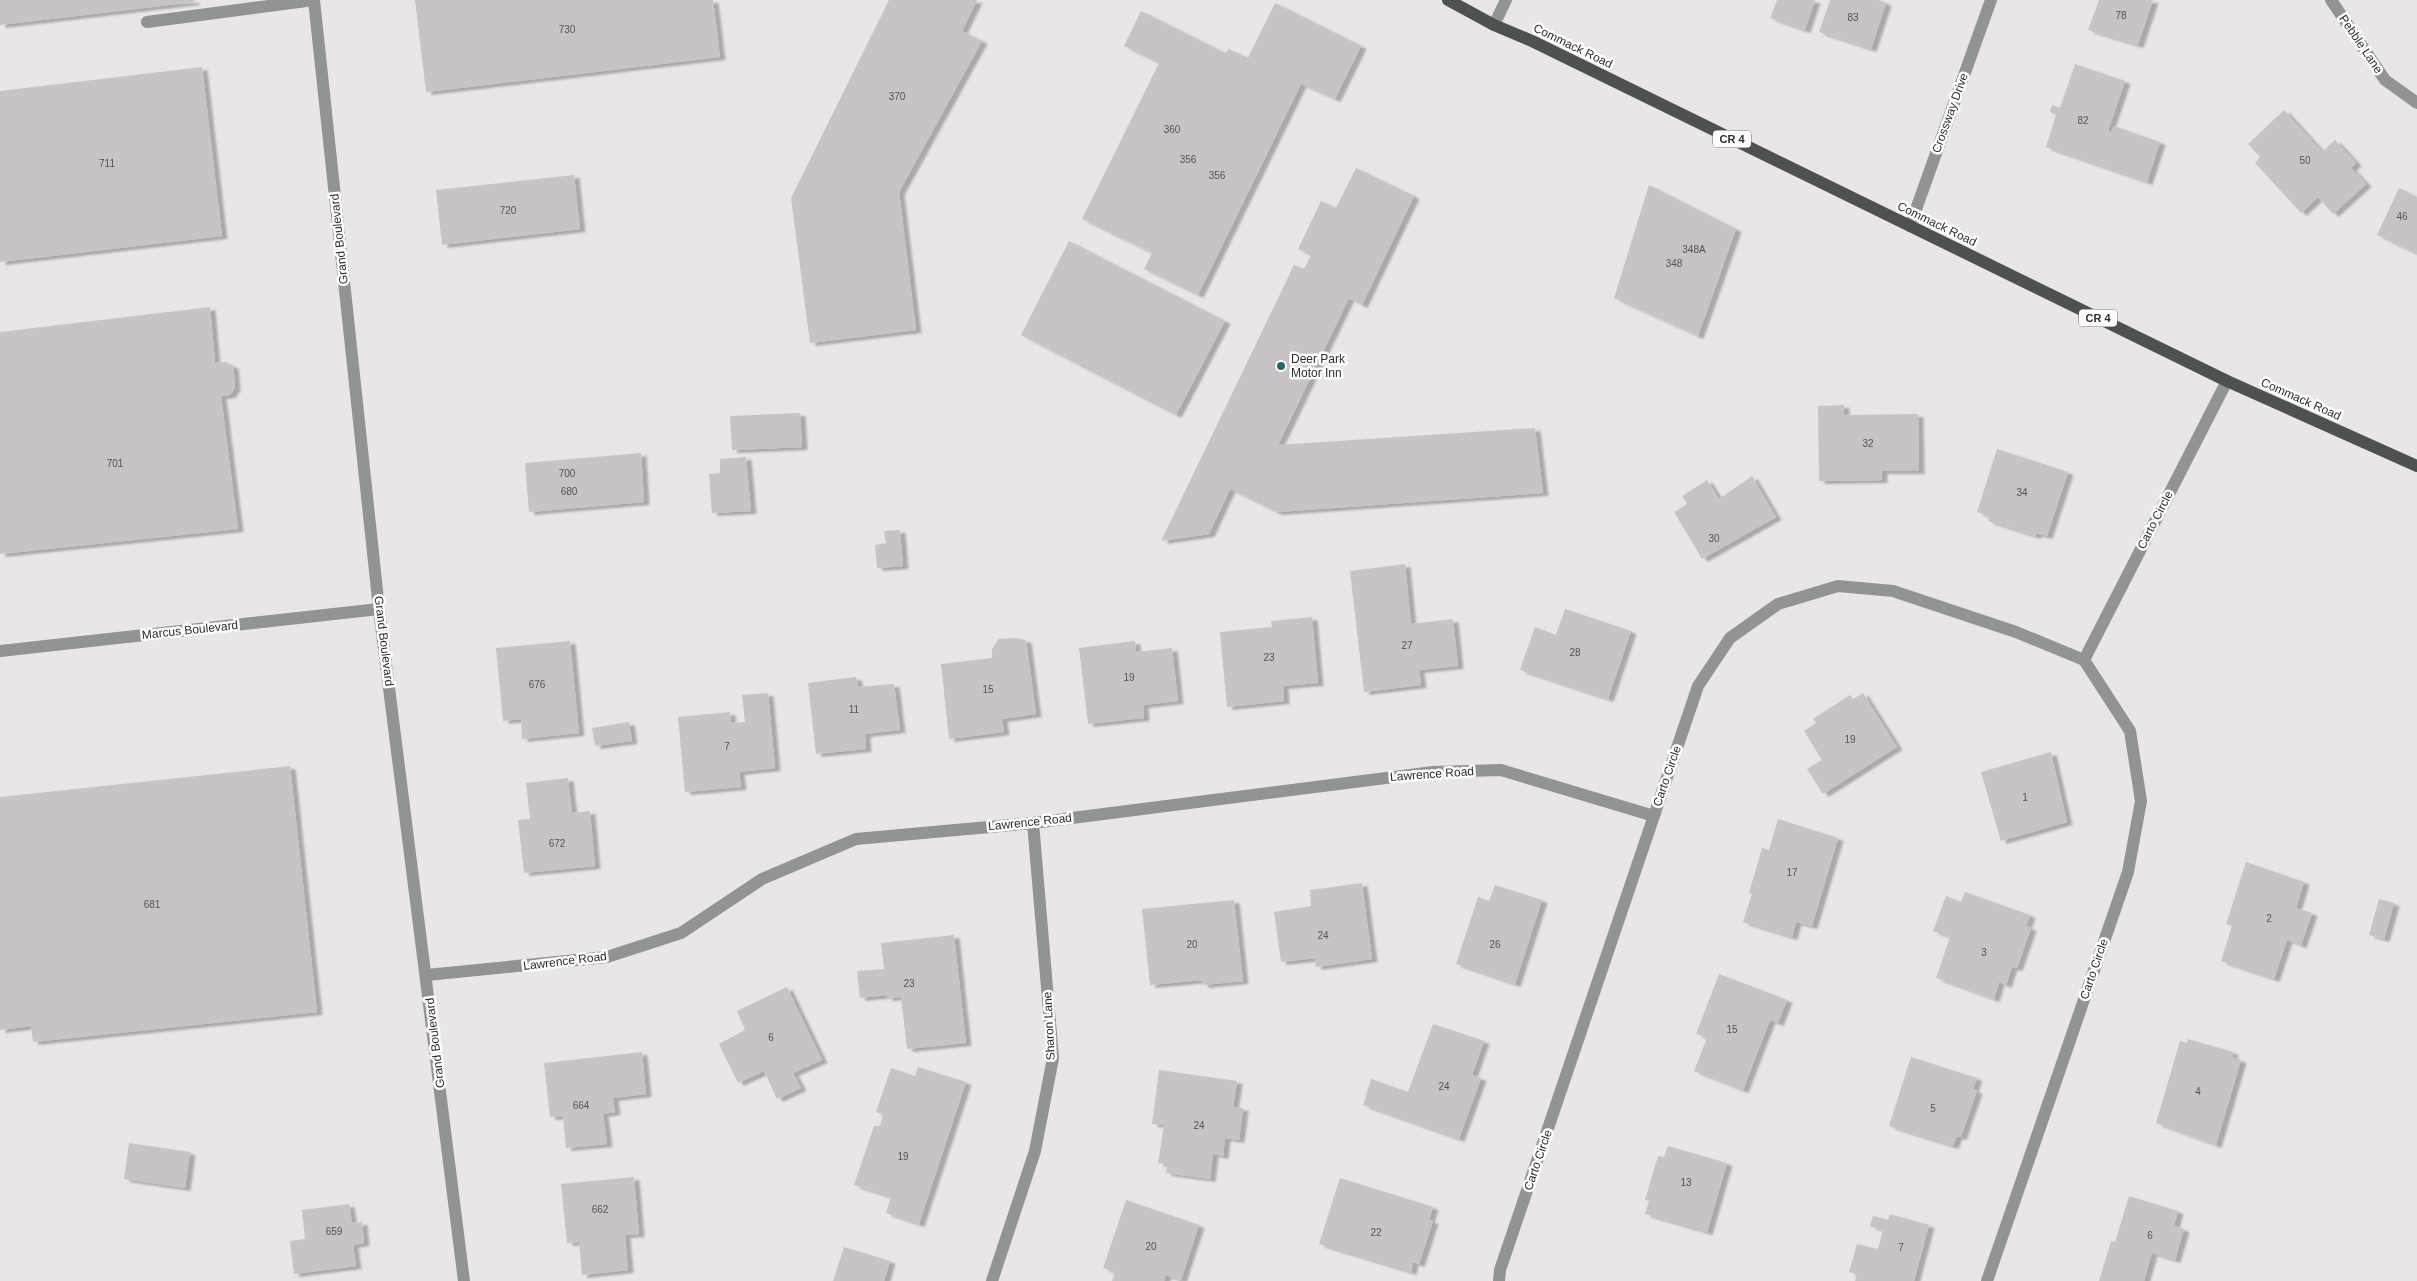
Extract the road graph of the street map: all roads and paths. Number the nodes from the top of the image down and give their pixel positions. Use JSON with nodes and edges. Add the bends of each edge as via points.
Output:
{"nodes":[{"id":1,"x":314,"y":0,"type":"edge"},
{"id":2,"x":1448,"y":0,"type":"edge"},
{"id":3,"x":1506,"y":0,"type":"edge"},
{"id":4,"x":1990,"y":0,"type":"edge"},
{"id":5,"x":2331,"y":0,"type":"edge"},
{"id":6,"x":147,"y":22,"type":"dead end"},
{"id":7,"x":1494,"y":25,"type":"junction"},
{"id":8,"x":2417,"y":103,"type":"edge"},
{"id":9,"x":1910,"y":226,"type":"junction"},
{"id":10,"x":2226,"y":381,"type":"junction"},
{"id":11,"x":2417,"y":466,"type":"edge"},
{"id":12,"x":379,"y":609,"type":"junction"},
{"id":13,"x":0,"y":651,"type":"edge"},
{"id":14,"x":2084,"y":660,"type":"junction"},
{"id":15,"x":1654,"y":816,"type":"junction"},
{"id":16,"x":1033,"y":823,"type":"junction"},
{"id":17,"x":427,"y":976,"type":"junction"},
{"id":18,"x":464,"y":1281,"type":"edge"},
{"id":19,"x":992,"y":1281,"type":"edge"},
{"id":20,"x":1499,"y":1281,"type":"edge"},
{"id":21,"x":1987,"y":1281,"type":"edge"}],
"edges":[{"from":1,"to":6,"type":"street"},
{"from":1,"to":12,"type":"street","name":"Grand Boulevard"},
{"from":2,"to":7,"type":"main road","name":"Commack Road","number":"CR 4"},
{"from":3,"to":7,"type":"street"},
{"from":4,"to":9,"type":"street","name":"Crossway Drive"},
{"from":5,"to":8,"type":"street","name":"Pebble Lane","via":[[2386,80]]},
{"from":7,"to":9,"type":"main road","name":"Commack Road","number":"CR 4"},
{"from":9,"to":10,"type":"main road","name":"Commack Road","number":"CR 4"},
{"from":10,"to":11,"type":"main road","name":"Commack Road","number":"CR 4"},
{"from":10,"to":14,"type":"street","name":"Carto Circle"},
{"from":12,"to":13,"type":"street","name":"Marcus Boulevard"},
{"from":12,"to":17,"type":"street","name":"Grand Boulevard"},
{"from":14,"to":15,"type":"street","name":"Carto Circle","via":[[2016,632],[1893,591],[1838,586],[1778,604],[1730,638],[1698,686]]},
{"from":14,"to":21,"type":"street","name":"Carto Circle","via":[[2130,731],[2141,801],[2128,872]]},
{"from":15,"to":16,"type":"street","name":"Lawrence Road","via":[[1502,770],[1433,772]]},
{"from":15,"to":20,"type":"street","name":"Carto Circle"},
{"from":16,"to":17,"type":"street","name":"Lawrence Road","via":[[856,839],[762,879],[681,933],[607,957]]},
{"from":16,"to":19,"type":"street","name":"Sharon Lane","via":[[1053,1058],[1035,1151]]},
{"from":17,"to":18,"type":"street","name":"Grand Boulevard"}]}
